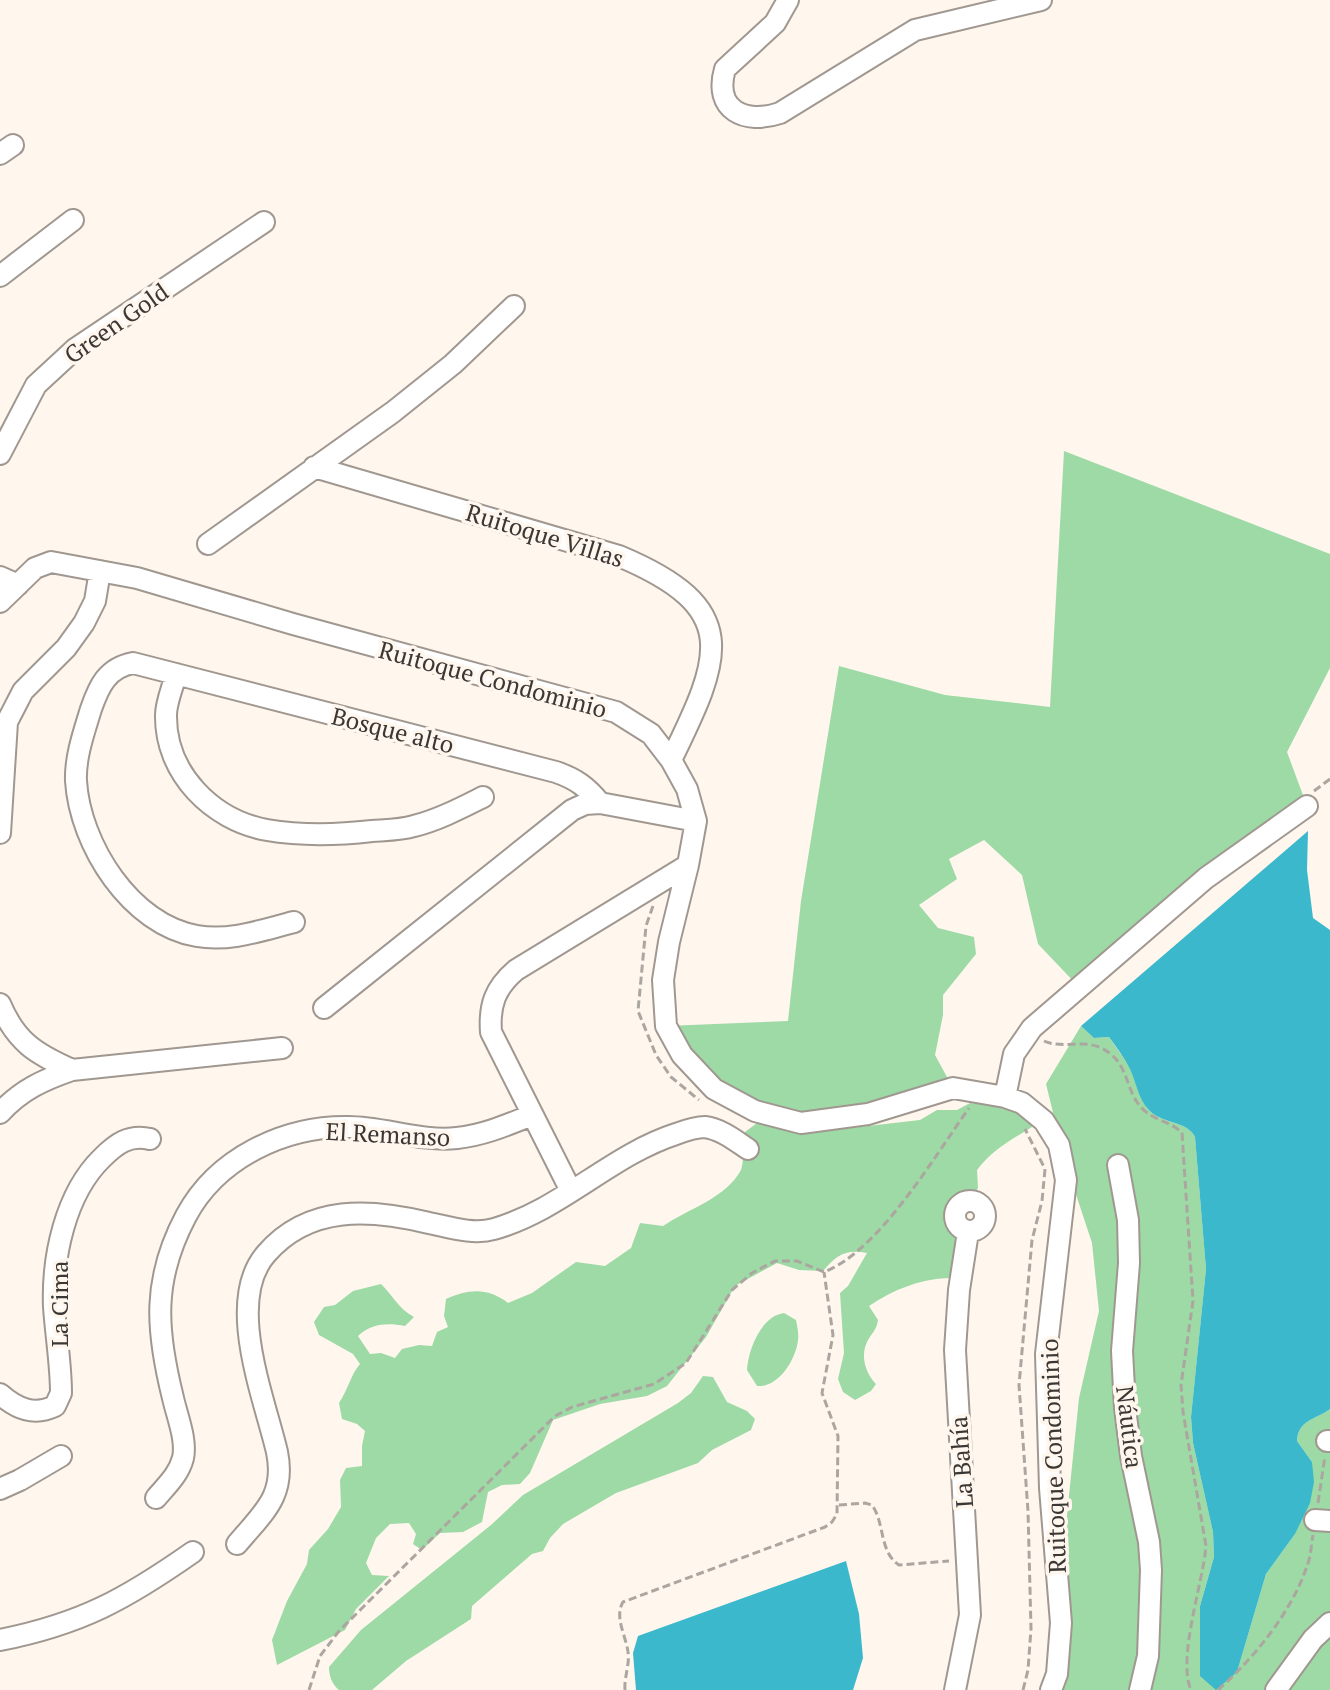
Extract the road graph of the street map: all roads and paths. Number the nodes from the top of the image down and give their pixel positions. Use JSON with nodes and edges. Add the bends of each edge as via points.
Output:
{"nodes":[{"id":1,"x":788,"y":0,"type":"edge"},
{"id":2,"x":1041,"y":0,"type":"edge"},
{"id":3,"x":73,"y":220,"type":"dead end"},
{"id":4,"x":264,"y":222,"type":"dead end"},
{"id":5,"x":0,"y":276,"type":"edge"},
{"id":6,"x":514,"y":306,"type":"dead end"},
{"id":7,"x":0,"y":454,"type":"edge"},
{"id":8,"x":314,"y":467,"type":"junction"},
{"id":9,"x":208,"y":544,"type":"dead end"},
{"id":10,"x":100,"y":571,"type":"junction"},
{"id":11,"x":9,"y":581,"type":"edge"},
{"id":12,"x":0,"y":602,"type":"edge"},
{"id":13,"x":176,"y":674,"type":"junction"},
{"id":14,"x":23,"y":691,"type":"junction"},
{"id":15,"x":0,"y":715,"type":"edge"},
{"id":16,"x":671,"y":760,"type":"junction"},
{"id":17,"x":483,"y":797,"type":"dead end"},
{"id":18,"x":600,"y":803,"type":"junction"},
{"id":19,"x":1307,"y":806,"type":"dead end"},
{"id":20,"x":696,"y":821,"type":"junction"},
{"id":21,"x":0,"y":833,"type":"edge"},
{"id":22,"x":688,"y":865,"type":"junction"},
{"id":23,"x":662,"y":880,"type":"junction"},
{"id":24,"x":294,"y":922,"type":"dead end"},
{"id":25,"x":0,"y":1004,"type":"edge"},
{"id":26,"x":324,"y":1008,"type":"dead end"},
{"id":27,"x":1032,"y":1028,"type":"junction"},
{"id":28,"x":282,"y":1048,"type":"dead end"},
{"id":29,"x":72,"y":1070,"type":"junction"},
{"id":30,"x":1005,"y":1097,"type":"junction"},
{"id":31,"x":973,"y":1102,"type":"dead end"},
{"id":32,"x":707,"y":1104,"type":"dead end"},
{"id":33,"x":0,"y":1113,"type":"edge"},
{"id":34,"x":532,"y":1115,"type":"junction"},
{"id":35,"x":1021,"y":1123,"type":"dead end"},
{"id":36,"x":150,"y":1139,"type":"dead end"},
{"id":37,"x":748,"y":1149,"type":"dead end"},
{"id":38,"x":1118,"y":1165,"type":"dead end"},
{"id":39,"x":571,"y":1191,"type":"junction"},
{"id":40,"x":968,"y":1232,"type":"dead end"},
{"id":41,"x":824,"y":1272,"type":"junction"},
{"id":42,"x":0,"y":1394,"type":"edge"},
{"id":43,"x":1328,"y":1441,"type":"edge"},
{"id":44,"x":61,"y":1456,"type":"dead end"},
{"id":45,"x":0,"y":1489,"type":"edge"},
{"id":46,"x":156,"y":1498,"type":"dead end"},
{"id":47,"x":839,"y":1505,"type":"junction"},
{"id":48,"x":1323,"y":1520,"type":"edge"},
{"id":49,"x":237,"y":1544,"type":"dead end"},
{"id":50,"x":193,"y":1552,"type":"dead end"},
{"id":51,"x":967,"y":1559,"type":"junction"},
{"id":52,"x":1330,"y":1623,"type":"edge"},
{"id":53,"x":0,"y":1640,"type":"edge"},
{"id":54,"x":309,"y":1690,"type":"edge"},
{"id":55,"x":625,"y":1690,"type":"edge"},
{"id":56,"x":955,"y":1690,"type":"edge"},
{"id":57,"x":1023,"y":1690,"type":"edge"},
{"id":58,"x":1051,"y":1690,"type":"edge"},
{"id":59,"x":1141,"y":1690,"type":"edge"},
{"id":60,"x":1191,"y":1690,"type":"edge"},
{"id":61,"x":1218,"y":1690,"type":"edge"},
{"id":62,"x":1276,"y":1690,"type":"edge"}],
"edges":[{"from":1,"to":2,"type":"street","via":[[775,23],[725,69],[724,97],[738,113],[780,113],[915,30]]},
{"from":3,"to":5,"type":"street"},
{"from":4,"to":7,"type":"street","name":"Green Gold","via":[[51,369],[36,385]]},
{"from":6,"to":8,"type":"street","via":[[453,364]]},
{"from":8,"to":9,"type":"street"},
{"from":8,"to":16,"type":"street","name":"Ruitoque Villas","via":[[619,556],[682,592],[708,621],[712,641],[709,670],[693,717]]},
{"from":10,"to":11,"type":"street","name":"Ruitoque Condominio","via":[[51,562]]},
{"from":10,"to":14,"type":"street","via":[[95,601],[84,623]]},
{"from":10,"to":16,"type":"street","name":"Ruitoque Condominio","via":[[616,712],[651,734]]},
{"from":11,"to":12,"type":"street","name":"Ruitoque Condominio"},
{"from":13,"to":17,"type":"street","via":[[165,713],[178,770],[199,796],[228,816],[305,835],[353,833],[413,826]]},
{"from":13,"to":18,"type":"street","name":"Bosque alto","via":[[556,772],[581,783]]},
{"from":13,"to":24,"type":"street","name":"Bosque alto","via":[[121,665],[97,693],[81,739],[76,781],[85,824],[106,869],[130,900],[162,924],[197,936],[235,937]]},
{"from":14,"to":15,"type":"street"},
{"from":14,"to":21,"type":"street","via":[[7,722]]},
{"from":16,"to":20,"type":"street","name":"Ruitoque Condominio"},
{"from":18,"to":20,"type":"street","name":"Bosque alto"},
{"from":18,"to":26,"type":"street","via":[[572,810]]},
{"from":19,"to":27,"type":"street","via":[[1206,878]]},
{"from":20,"to":22,"type":"street","name":"Ruitoque Condominio"},
{"from":22,"to":23,"type":"street"},
{"from":22,"to":30,"type":"street","name":"Ruitoque Condominio","via":[[663,980],[666,1026],[682,1055],[714,1089],[755,1111],[801,1123],[868,1114],[953,1088]]},
{"from":23,"to":32,"type":"path","via":[[646,926],[638,1011],[671,1077]]},
{"from":23,"to":34,"type":"street","via":[[516,970],[494,997],[491,1032]]},
{"from":25,"to":29,"type":"street","via":[[19,1036],[40,1056]]},
{"from":27,"to":30,"type":"street","via":[[1014,1054]]},
{"from":27,"to":60,"type":"path","via":[[1057,1047],[1095,1045],[1108,1051],[1124,1069],[1144,1111],[1182,1133],[1193,1301],[1181,1385],[1206,1546],[1191,1626]]},
{"from":28,"to":29,"type":"street"},
{"from":29,"to":33,"type":"street","via":[[41,1081]]},
{"from":30,"to":58,"type":"street","name":"Ruitoque Condominio","via":[[1044,1121],[1059,1145],[1066,1180],[1046,1354],[1061,1623]]},
{"from":31,"to":41,"type":"path","via":[[879,1232]]},
{"from":34,"to":39,"type":"street"},
{"from":34,"to":46,"type":"street","name":"El Remanso","via":[[454,1139],[348,1127],[298,1132],[255,1148],[214,1178],[187,1214],[166,1259],[159,1311],[164,1364],[184,1456],[176,1476]]},
{"from":35,"to":57,"type":"path","via":[[1045,1169],[1032,1240],[1019,1385],[1031,1629]]},
{"from":36,"to":42,"type":"street","name":"La Cima","via":[[123,1140],[108,1153],[92,1168],[69,1212],[56,1266],[61,1393],[55,1406],[27,1411]]},
{"from":37,"to":39,"type":"street","via":[[705,1127],[684,1131],[656,1140]]},
{"from":38,"to":59,"type":"street","name":"Náutica","via":[[1128,1220],[1125,1408],[1151,1570],[1148,1656]]},
{"from":39,"to":49,"type":"street","via":[[491,1230],[460,1231],[389,1214],[320,1217],[290,1231],[265,1255],[249,1284],[247,1323],[277,1452],[279,1486]]},
{"from":40,"to":51,"type":"street","name":"La Bahía","via":[[955,1350]]},
{"from":41,"to":47,"type":"path","via":[[833,1335],[822,1393],[838,1436]]},
{"from":41,"to":54,"type":"path","via":[[797,1261],[775,1261],[752,1273],[732,1290],[686,1363],[654,1384],[555,1416],[339,1631],[320,1656]]},
{"from":43,"to":48,"type":"path"},
{"from":44,"to":45,"type":"street"},
{"from":47,"to":51,"type":"path","via":[[872,1505],[888,1553],[899,1565]]},
{"from":47,"to":55,"type":"path","via":[[825,1527],[623,1602],[620,1619],[629,1656]]},
{"from":48,"to":61,"type":"path","via":[[1286,1609]]},
{"from":50,"to":53,"type":"street","via":[[106,1608],[46,1631]]},
{"from":51,"to":56,"type":"street","name":"La Bahía","via":[[970,1615]]},
{"from":52,"to":62,"type":"street"}]}
